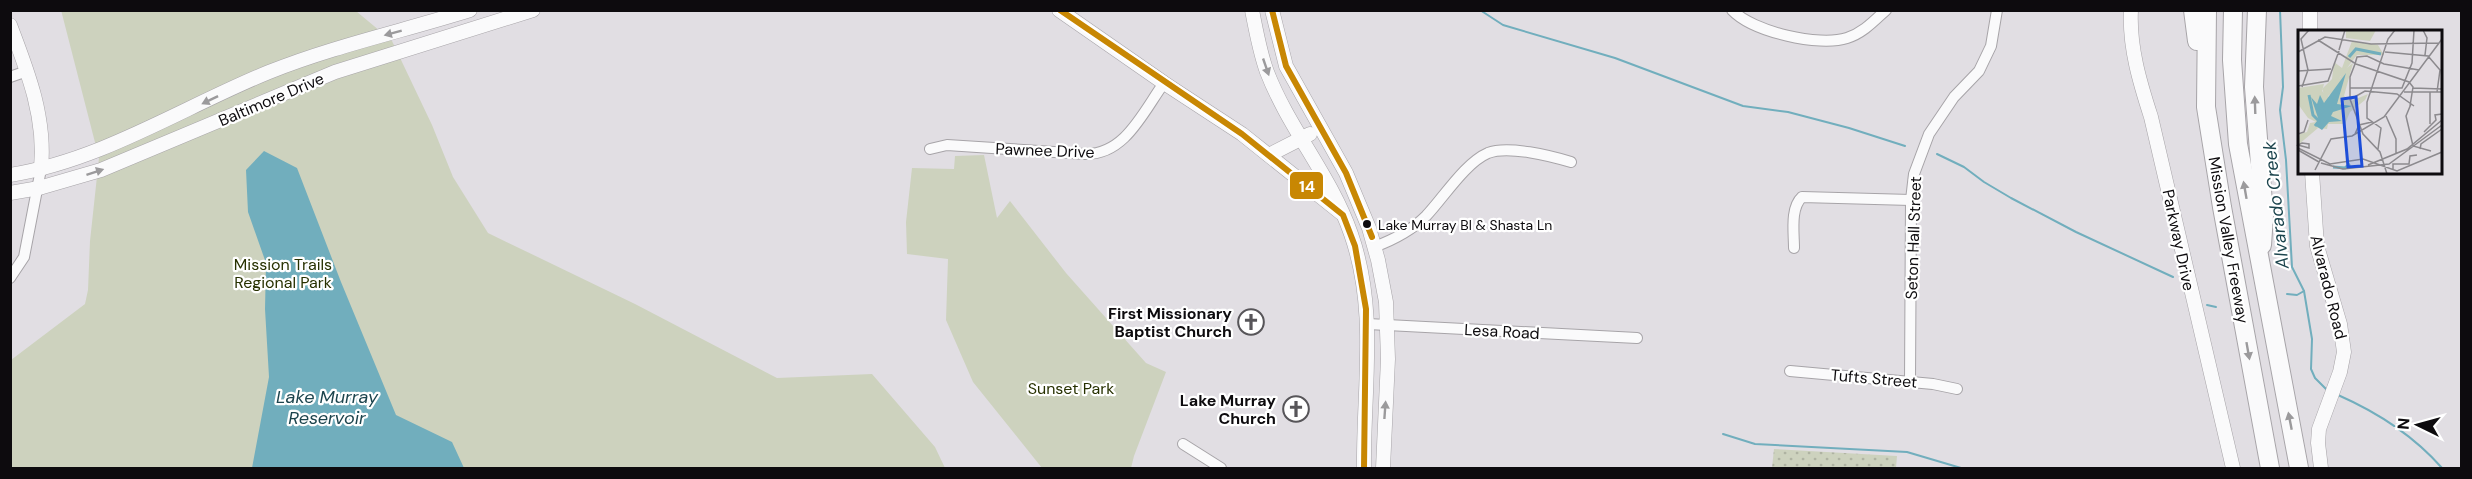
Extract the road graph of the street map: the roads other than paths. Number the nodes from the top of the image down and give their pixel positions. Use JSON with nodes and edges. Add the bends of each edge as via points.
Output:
{"nodes":[{"id":1,"x":470,"y":10,"type":"edge"},
{"id":2,"x":533,"y":10,"type":"edge"},
{"id":3,"x":1059,"y":10,"type":"edge"},
{"id":4,"x":1252,"y":10,"type":"edge"},
{"id":5,"x":1272,"y":10,"type":"edge"},
{"id":6,"x":1732,"y":10,"type":"edge"},
{"id":7,"x":1886,"y":10,"type":"edge"},
{"id":8,"x":1997,"y":10,"type":"edge"},
{"id":9,"x":2131,"y":10,"type":"edge"},
{"id":10,"x":2193,"y":10,"type":"edge"},
{"id":11,"x":2207,"y":10,"type":"edge"},
{"id":12,"x":2233,"y":10,"type":"edge"},
{"id":13,"x":2257,"y":10,"type":"edge"},
{"id":14,"x":2310,"y":10,"type":"edge"},
{"id":15,"x":448,"y":14,"type":"edge"},
{"id":16,"x":10,"y":26,"type":"edge"},
{"id":17,"x":2310,"y":30,"type":"edge"},
{"id":18,"x":455,"y":36,"type":"junction"},
{"id":19,"x":27,"y":71,"type":"junction"},
{"id":20,"x":10,"y":77,"type":"edge"},
{"id":21,"x":1164,"y":83,"type":"junction"},
{"id":22,"x":2206,"y":107,"type":"junction"},
{"id":23,"x":1319,"y":128,"type":"junction"},
{"id":24,"x":1302,"y":138,"type":"junction"},
{"id":25,"x":930,"y":149,"type":"dead end"},
{"id":26,"x":1269,"y":155,"type":"junction"},
{"id":27,"x":1571,"y":162,"type":"dead end"},
{"id":28,"x":41,"y":169,"type":"junction"},
{"id":29,"x":2312,"y":174,"type":"edge"},
{"id":30,"x":10,"y":175,"type":"edge"},
{"id":31,"x":39,"y":188,"type":"junction"},
{"id":32,"x":10,"y":193,"type":"edge"},
{"id":33,"x":1911,"y":200,"type":"junction"},
{"id":34,"x":1343,"y":215,"type":"junction"},
{"id":35,"x":1374,"y":247,"type":"junction"},
{"id":36,"x":1794,"y":248,"type":"dead end"},
{"id":37,"x":2260,"y":268,"type":"junction"},
{"id":38,"x":10,"y":278,"type":"edge"},
{"id":39,"x":1368,"y":324,"type":"junction"},
{"id":40,"x":1387,"y":325,"type":"junction"},
{"id":41,"x":1637,"y":338,"type":"dead end"},
{"id":42,"x":1790,"y":371,"type":"dead end"},
{"id":43,"x":1910,"y":382,"type":"junction"},
{"id":44,"x":1957,"y":389,"type":"dead end"},
{"id":45,"x":1183,"y":444,"type":"dead end"},
{"id":46,"x":1221,"y":468,"type":"edge"},
{"id":47,"x":1364,"y":468,"type":"edge"},
{"id":48,"x":1383,"y":468,"type":"edge"},
{"id":49,"x":2233,"y":468,"type":"edge"},
{"id":50,"x":2270,"y":468,"type":"edge"},
{"id":51,"x":2299,"y":468,"type":"edge"},
{"id":52,"x":2321,"y":468,"type":"edge"}],
"edges":[{"from":1,"to":15,"type":"main road","name":"Baltimore Drive"},
{"from":2,"to":18,"type":"main road","name":"Baltimore Drive"},
{"from":3,"to":21,"type":"main road"},
{"from":4,"to":24,"type":"main road","one_way":true,"via":[[1267,73]]},
{"from":5,"to":23,"type":"main road","via":[[1286,66]]},
{"from":6,"to":7,"type":"street","via":[[1743,21],[1762,30],[1822,41],[1857,34]]},
{"from":8,"to":33,"type":"street","name":"Seton Hall Street","via":[[1991,46],[1979,71],[1954,97],[1929,134],[1914,174]]},
{"from":9,"to":49,"type":"main road","name":"Parkway Drive","via":[[2139,79]]},
{"from":10,"to":22,"type":"highway"},
{"from":11,"to":22,"type":"highway","name":"Mission Valley Freeway"},
{"from":37,"to":12,"type":"highway","name":"Mission Valley Freeway","one_way":true,"via":[[2234,107]]},
{"from":37,"to":13,"type":"highway","one_way":true,"via":[[2264,216],[2255,96]]},
{"from":14,"to":17,"type":"main road"},
{"from":15,"to":18,"type":"street"},
{"from":15,"to":28,"type":"main road","name":"Baltimore Drive","one_way":true,"via":[[270,72],[104,148]]},
{"from":16,"to":19,"type":"main road"},
{"from":31,"to":18,"type":"main road","name":"Baltimore Drive","one_way":true,"via":[[101,170],[336,72]]},
{"from":19,"to":20,"type":"street"},
{"from":19,"to":28,"type":"main road","via":[[40,118]]},
{"from":21,"to":25,"type":"street","name":"Pawnee Drive","via":[[1126,137],[1104,152],[947,145]]},
{"from":21,"to":26,"type":"main road"},
{"from":22,"to":50,"type":"highway","name":"Mission Valley Freeway","one_way":true},
{"from":23,"to":24,"type":"main road"},
{"from":23,"to":35,"type":"main road","via":[[1346,173]]},
{"from":24,"to":26,"type":"main road"},
{"from":24,"to":34,"type":"main road"},
{"from":26,"to":34,"type":"main road"},
{"from":27,"to":35,"type":"street","via":[[1534,152],[1487,154],[1424,218]]},
{"from":28,"to":30,"type":"main road","name":"Baltimore Drive"},
{"from":28,"to":31,"type":"street"},
{"from":29,"to":52,"type":"main road","name":"Alvarado Road","via":[[2317,246],[2340,324],[2344,352],[2319,429]]},
{"from":31,"to":32,"type":"main road","name":"Baltimore Drive"},
{"from":31,"to":38,"type":"street","via":[[24,257]]},
{"from":33,"to":36,"type":"street","via":[[1802,197],[1795,212]]},
{"from":33,"to":43,"type":"street","name":"Seton Hall Street"},
{"from":34,"to":39,"type":"main road","via":[[1360,270]]},
{"from":35,"to":40,"type":"main road"},
{"from":51,"to":37,"type":"highway","name":"Mission Valley Freeway","one_way":true},
{"from":39,"to":40,"type":"street","name":"Lesa Road"},
{"from":39,"to":47,"type":"main road"},
{"from":40,"to":41,"type":"street","name":"Lesa Road"},
{"from":48,"to":40,"type":"main road","one_way":true},
{"from":42,"to":43,"type":"street","name":"Tufts Street"},
{"from":43,"to":44,"type":"street","name":"Tufts Street"},
{"from":45,"to":46,"type":"street"}]}
